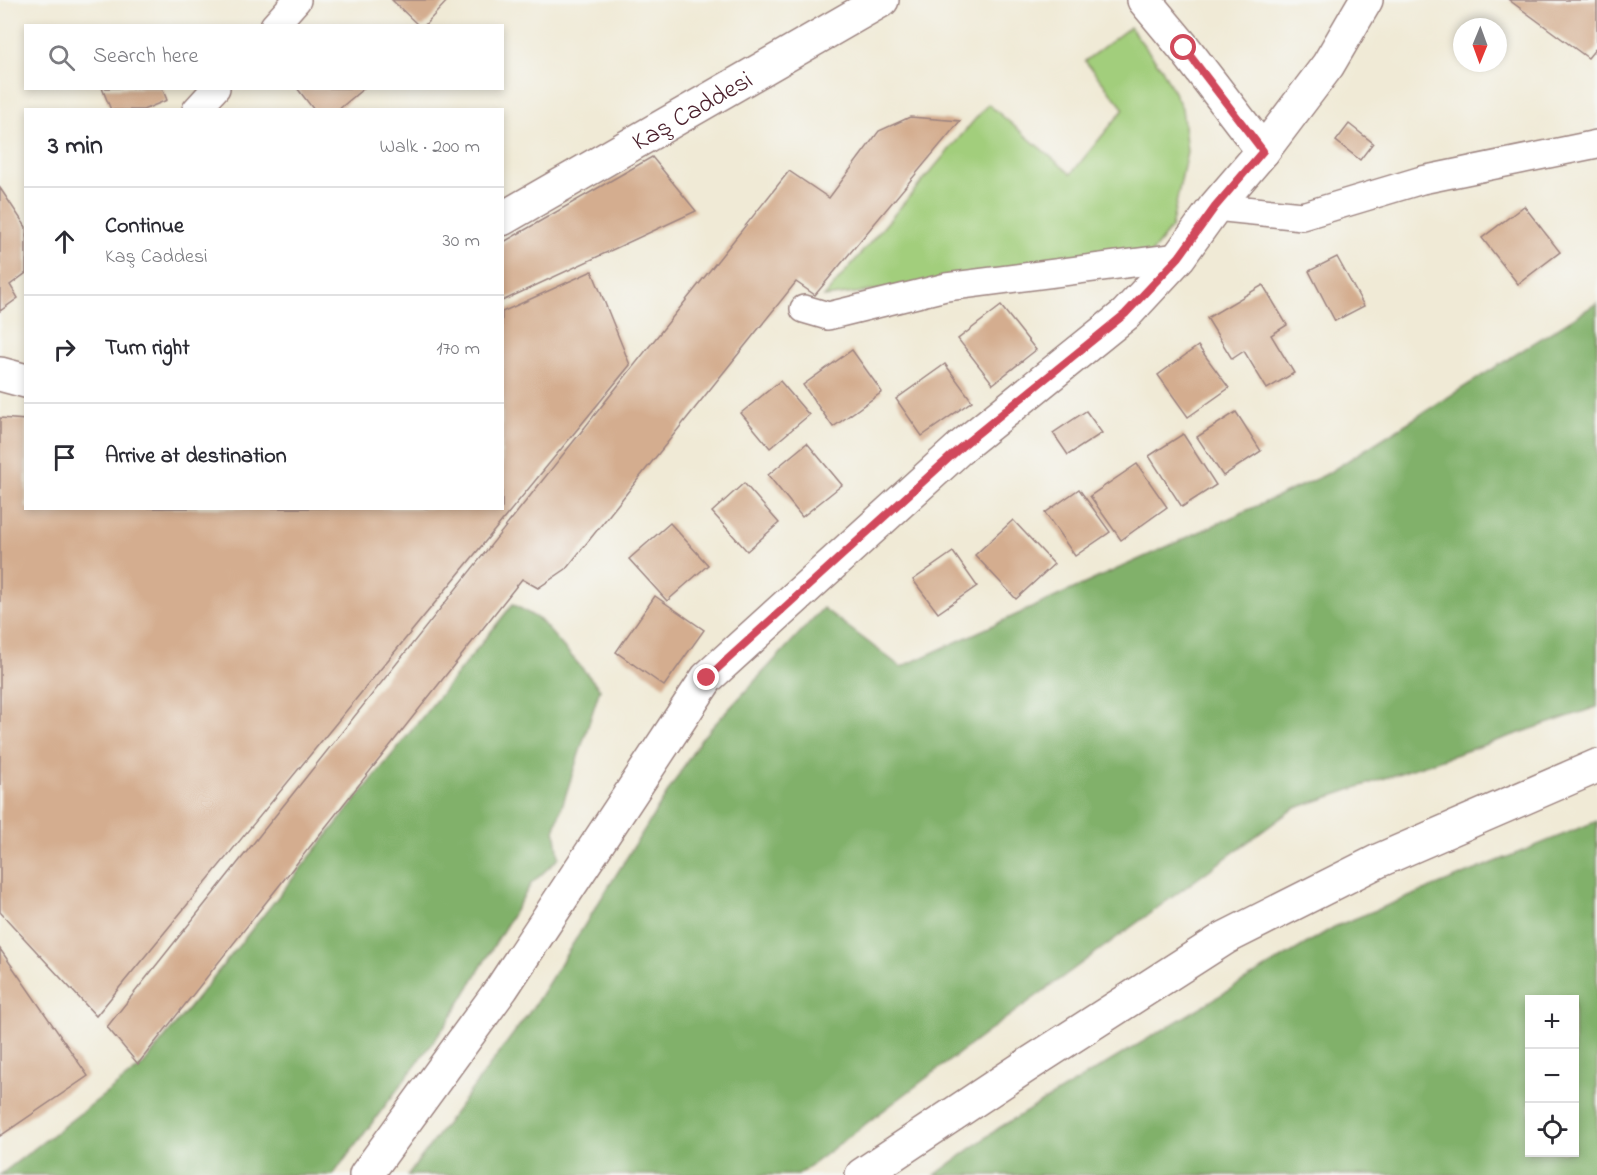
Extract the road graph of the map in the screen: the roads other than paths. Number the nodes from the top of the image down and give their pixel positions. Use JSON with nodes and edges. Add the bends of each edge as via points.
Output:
{"nodes":[{"id":1,"x":297,"y":0,"type":"edge"},
{"id":2,"x":882,"y":0,"type":"edge"},
{"id":3,"x":1144,"y":0,"type":"edge"},
{"id":4,"x":1366,"y":0,"type":"edge"},
{"id":5,"x":276,"y":24,"type":"edge"},
{"id":6,"x":214,"y":90,"type":"edge"},
{"id":7,"x":198,"y":108,"type":"edge"},
{"id":8,"x":1597,"y":144,"type":"edge"},
{"id":9,"x":1263,"y":151,"type":"junction"},
{"id":10,"x":1215,"y":207,"type":"junction"},
{"id":11,"x":504,"y":218,"type":"edge"},
{"id":12,"x":1179,"y":257,"type":"junction"},
{"id":13,"x":804,"y":309,"type":"dead end"},
{"id":14,"x":0,"y":374,"type":"edge"},
{"id":15,"x":24,"y":380,"type":"edge"},
{"id":16,"x":1597,"y":766,"type":"edge"},
{"id":17,"x":366,"y":1175,"type":"edge"},
{"id":18,"x":862,"y":1175,"type":"edge"}],
"edges":[{"from":1,"to":5,"type":"street"},
{"from":2,"to":11,"type":"main road","name":"Kaş Caddesi"},
{"from":3,"to":9,"type":"main road"},
{"from":4,"to":9,"type":"main road","via":[[1328,65]]},
{"from":6,"to":7,"type":"street"},
{"from":8,"to":10,"type":"street","via":[[1422,180],[1302,216]]},
{"from":9,"to":10,"type":"main road"},
{"from":10,"to":12,"type":"main road"},
{"from":12,"to":13,"type":"street","via":[[946,287],[828,316]]},
{"from":12,"to":17,"type":"main road","via":[[1125,314],[961,447],[707,678],[502,988]]},
{"from":14,"to":15,"type":"main road"},
{"from":16,"to":18,"type":"main road","via":[[1380,860],[1226,938]]}]}
